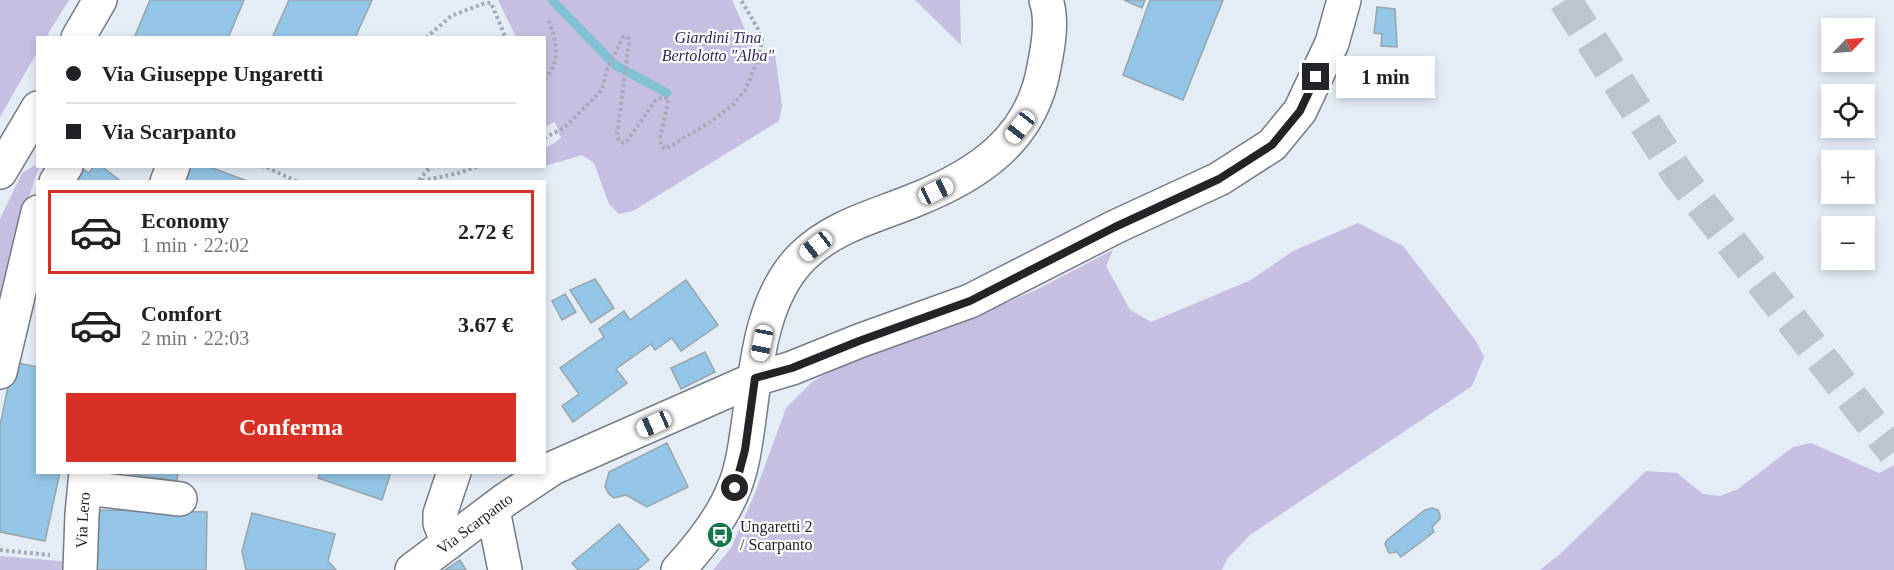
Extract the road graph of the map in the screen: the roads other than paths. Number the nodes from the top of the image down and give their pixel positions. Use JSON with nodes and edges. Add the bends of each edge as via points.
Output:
{"nodes":[{"id":1,"x":100,"y":0,"type":"edge"},
{"id":2,"x":1344,"y":0,"type":"edge"},
{"id":3,"x":1053,"y":2,"type":"edge"},
{"id":4,"x":79,"y":36,"type":"edge"},
{"id":5,"x":36,"y":111,"type":"edge"},
{"id":6,"x":0,"y":172,"type":"edge"},
{"id":7,"x":36,"y":220,"type":"edge"},
{"id":8,"x":0,"y":372,"type":"edge"},
{"id":9,"x":755,"y":378,"type":"junction"},
{"id":10,"x":546,"y":473,"type":"edge"},
{"id":11,"x":453,"y":474,"type":"edge"},
{"id":12,"x":544,"y":474,"type":"edge"},
{"id":13,"x":86,"y":480,"type":"edge"},
{"id":14,"x":180,"y":499,"type":"dead end"},
{"id":15,"x":493,"y":510,"type":"junction"},
{"id":16,"x":448,"y":543,"type":"junction"},
{"id":17,"x":80,"y":570,"type":"edge"},
{"id":18,"x":412,"y":570,"type":"edge"},
{"id":19,"x":505,"y":570,"type":"edge"},
{"id":20,"x":678,"y":570,"type":"edge"}],
"edges":[{"from":1,"to":4,"type":"street"},
{"from":2,"to":9,"type":"street","name":"Via Scarpanto","via":[[1332,43],[1300,111],[1272,145],[1219,179],[970,301],[792,368]]},
{"from":3,"to":9,"type":"street","via":[[1042,81],[1033,105],[1010,141],[983,166],[956,182],[859,220],[828,236],[803,256],[785,277],[774,299]]},
{"from":5,"to":6,"type":"street"},
{"from":7,"to":8,"type":"street"},
{"from":9,"to":10,"type":"street","name":"Via Scarpanto"},
{"from":9,"to":20,"type":"street","via":[[745,450],[735,488],[715,525]]},
{"from":11,"to":16,"type":"street","via":[[440,514]]},
{"from":12,"to":15,"type":"street","name":"Via Scarpanto"},
{"from":13,"to":14,"type":"street"},
{"from":13,"to":17,"type":"street","name":"Via Lero"},
{"from":15,"to":16,"type":"street","name":"Via Scarpanto"},
{"from":15,"to":19,"type":"street"},
{"from":16,"to":18,"type":"street","name":"Via Scarpanto"}]}
